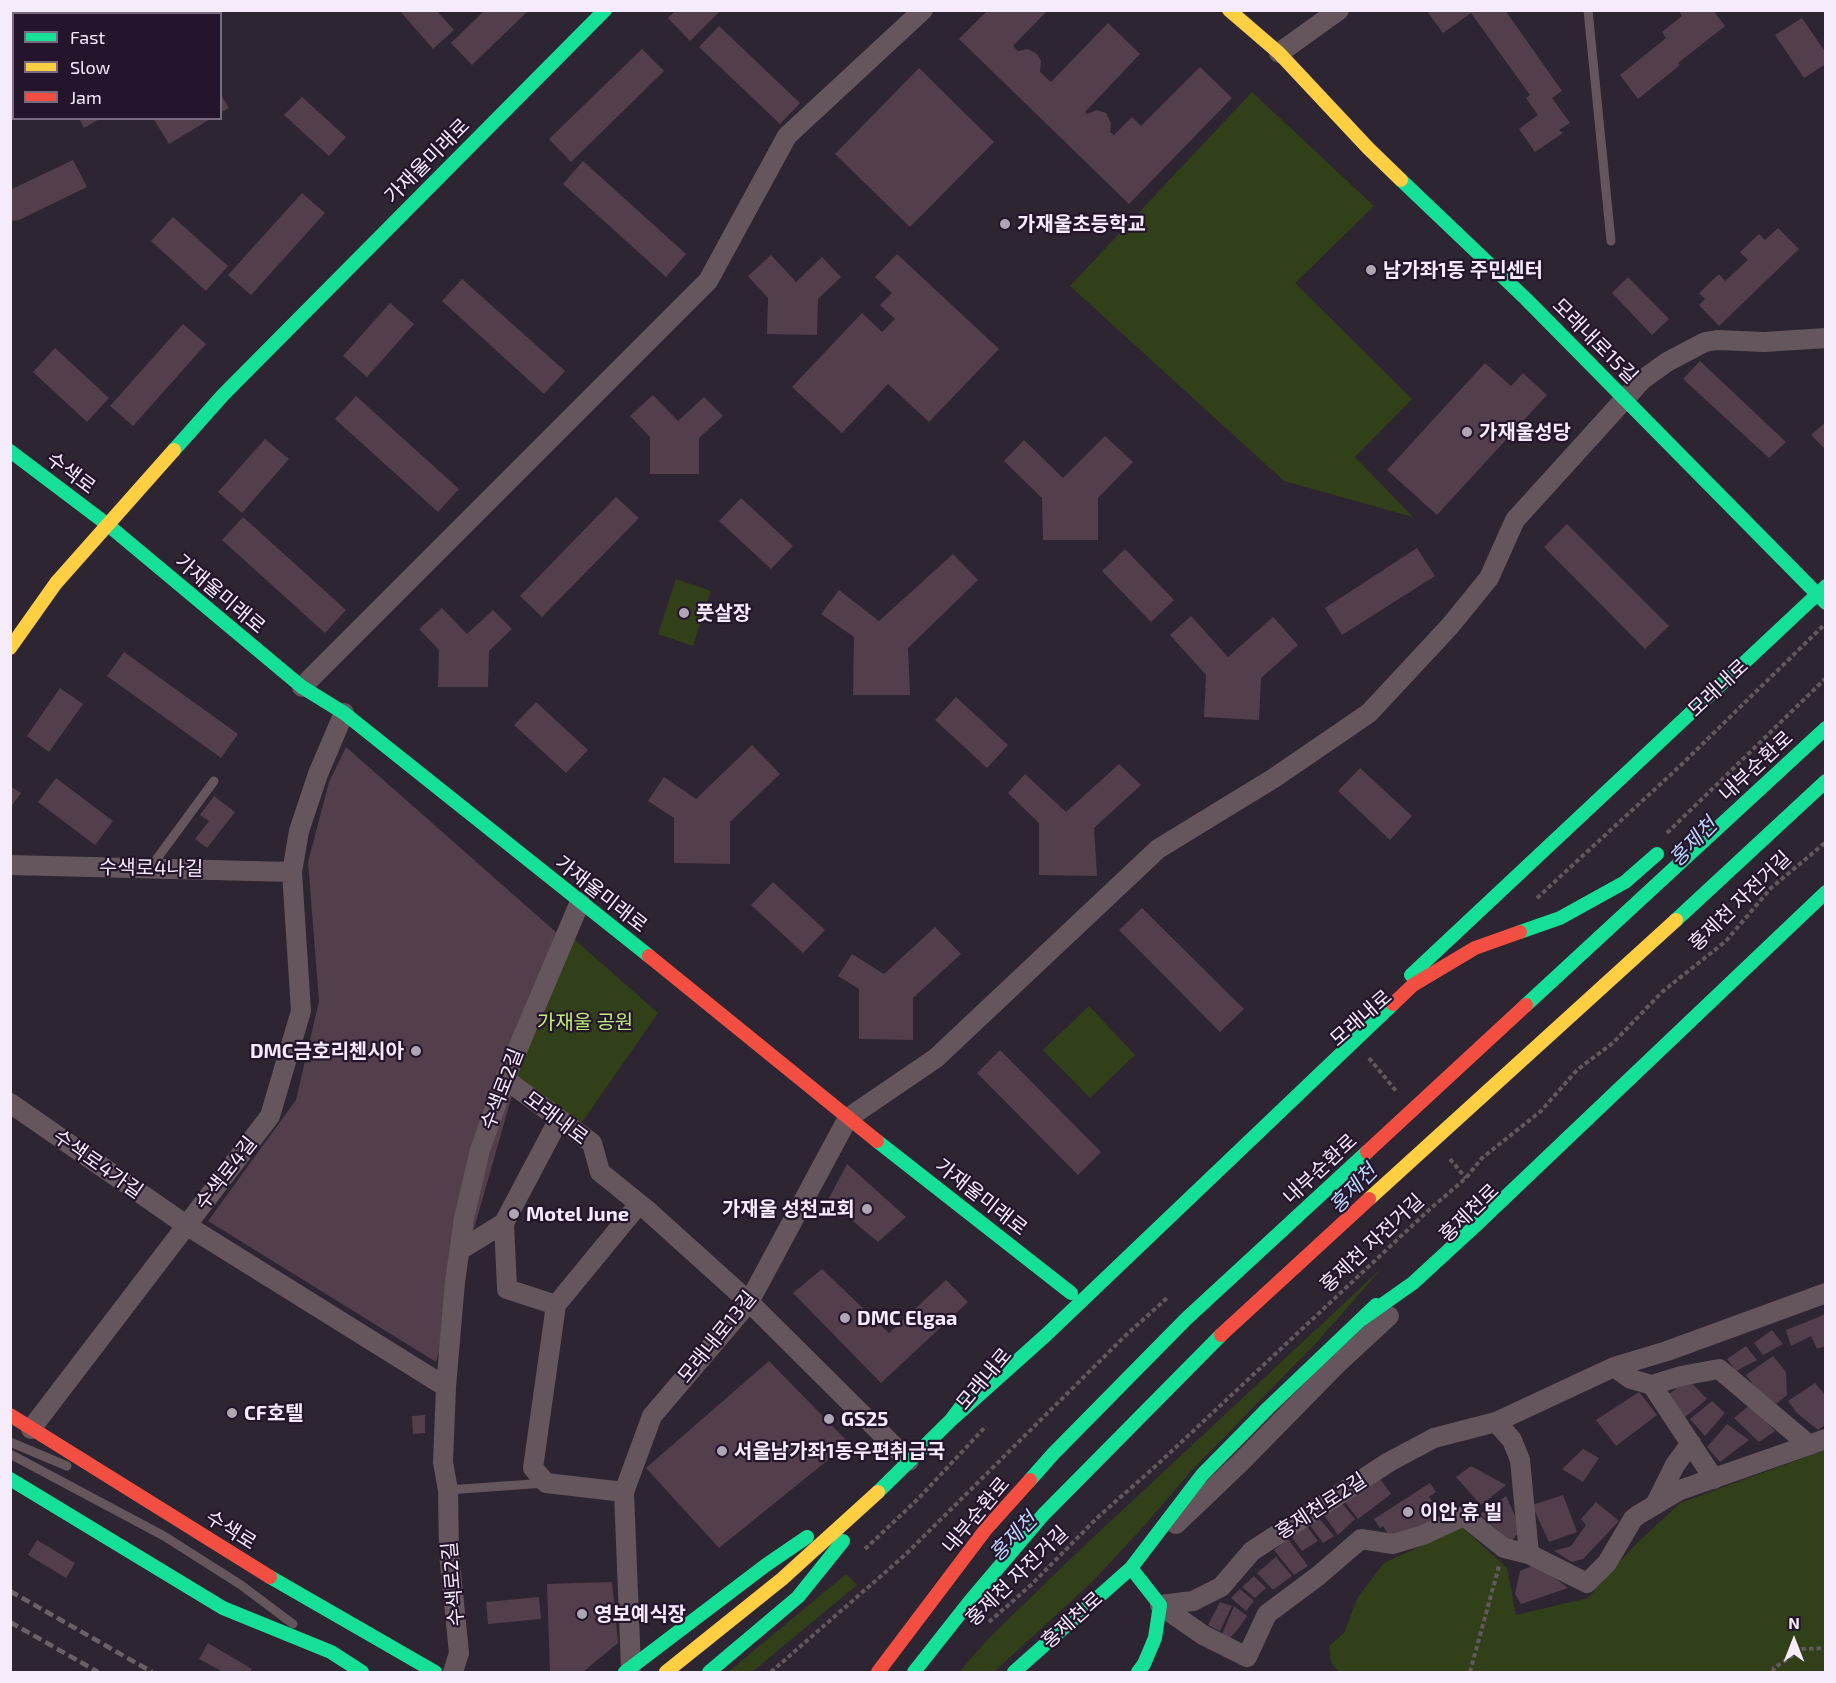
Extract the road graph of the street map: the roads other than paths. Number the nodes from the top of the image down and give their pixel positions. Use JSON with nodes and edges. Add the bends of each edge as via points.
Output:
{"nodes":[{"id":1,"x":605,"y":10,"type":"edge"},
{"id":2,"x":923,"y":10,"type":"edge"},
{"id":3,"x":1229,"y":10,"type":"edge"},
{"id":4,"x":1340,"y":10,"type":"edge"},
{"id":5,"x":1588,"y":10,"type":"edge"},
{"id":6,"x":1279,"y":53,"type":"junction"},
{"id":7,"x":1611,"y":241,"type":"dead end"},
{"id":8,"x":1826,"y":338,"type":"edge"},
{"id":9,"x":1625,"y":399,"type":"junction"},
{"id":10,"x":10,"y":451,"type":"edge"},
{"id":11,"x":108,"y":525,"type":"junction"},
{"id":12,"x":1823,"y":595,"type":"edge"},
{"id":13,"x":10,"y":648,"type":"edge"},
{"id":14,"x":302,"y":687,"type":"junction"},
{"id":15,"x":344,"y":713,"type":"junction"},
{"id":16,"x":1826,"y":727,"type":"edge"},
{"id":17,"x":214,"y":781,"type":"dead end"},
{"id":18,"x":1826,"y":781,"type":"edge"},
{"id":19,"x":1731,"y":798,"type":"dead end"},
{"id":20,"x":1664,"y":848,"type":"dead end"},
{"id":21,"x":10,"y":865,"type":"edge"},
{"id":22,"x":150,"y":868,"type":"junction"},
{"id":23,"x":292,"y":872,"type":"junction"},
{"id":24,"x":1826,"y":876,"type":"edge"},
{"id":25,"x":1826,"y":892,"type":"edge"},
{"id":26,"x":580,"y":902,"type":"junction"},
{"id":27,"x":1826,"y":906,"type":"edge"},
{"id":28,"x":1346,"y":1030,"type":"dead end"},
{"id":29,"x":505,"y":1079,"type":"junction"},
{"id":30,"x":10,"y":1103,"type":"edge"},
{"id":31,"x":1266,"y":1107,"type":"dead end"},
{"id":32,"x":848,"y":1118,"type":"junction"},
{"id":33,"x":559,"y":1119,"type":"junction"},
{"id":34,"x":639,"y":1204,"type":"junction"},
{"id":35,"x":504,"y":1223,"type":"junction"},
{"id":36,"x":186,"y":1225,"type":"junction"},
{"id":37,"x":460,"y":1250,"type":"junction"},
{"id":38,"x":1826,"y":1293,"type":"edge"},
{"id":39,"x":750,"y":1302,"type":"junction"},
{"id":40,"x":556,"y":1305,"type":"junction"},
{"id":41,"x":1362,"y":1319,"type":"junction"},
{"id":42,"x":991,"y":1366,"type":"dead end"},
{"id":43,"x":1614,"y":1367,"type":"junction"},
{"id":44,"x":1652,"y":1385,"type":"junction"},
{"id":45,"x":446,"y":1387,"type":"junction"},
{"id":46,"x":10,"y":1416,"type":"edge"},
{"id":47,"x":951,"y":1420,"type":"junction"},
{"id":48,"x":1496,"y":1422,"type":"junction"},
{"id":49,"x":31,"y":1429,"type":"junction"},
{"id":50,"x":10,"y":1442,"type":"edge"},
{"id":51,"x":1817,"y":1442,"type":"edge"},
{"id":52,"x":1691,"y":1443,"type":"junction"},
{"id":53,"x":10,"y":1454,"type":"edge"},
{"id":54,"x":909,"y":1461,"type":"junction"},
{"id":55,"x":10,"y":1479,"type":"edge"},
{"id":56,"x":892,"y":1479,"type":"junction"},
{"id":57,"x":1714,"y":1479,"type":"junction"},
{"id":58,"x":546,"y":1483,"type":"junction"},
{"id":59,"x":448,"y":1490,"type":"junction"},
{"id":60,"x":131,"y":1491,"type":"junction"},
{"id":61,"x":624,"y":1492,"type":"junction"},
{"id":62,"x":1655,"y":1505,"type":"junction"},
{"id":63,"x":1529,"y":1554,"type":"junction"},
{"id":64,"x":1131,"y":1568,"type":"junction"},
{"id":65,"x":1160,"y":1605,"type":"junction"},
{"id":66,"x":332,"y":1652,"type":"junction"},
{"id":67,"x":628,"y":1670,"type":"edge"},
{"id":68,"x":362,"y":1672,"type":"edge"},
{"id":69,"x":435,"y":1672,"type":"edge"},
{"id":70,"x":453,"y":1672,"type":"edge"},
{"id":71,"x":666,"y":1672,"type":"edge"},
{"id":72,"x":709,"y":1672,"type":"edge"},
{"id":73,"x":878,"y":1672,"type":"edge"},
{"id":74,"x":914,"y":1672,"type":"edge"},
{"id":75,"x":1014,"y":1672,"type":"edge"},
{"id":76,"x":1138,"y":1672,"type":"edge"}],
"edges":[{"from":1,"to":11,"type":"main road","name":"가재울미래로","via":[[223,395]]},
{"from":2,"to":14,"type":"street","via":[[787,136],[708,281]]},
{"from":3,"to":6,"type":"main road","name":"모래내로15길"},
{"from":4,"to":6,"type":"street"},
{"from":5,"to":7,"type":"lane"},
{"from":6,"to":9,"type":"main road","name":"모래내로15길","via":[[1368,147]]},
{"from":8,"to":9,"type":"street","via":[[1706,342],[1667,362],[1642,380]]},
{"from":9,"to":12,"type":"main road","name":"모래내로15길"},
{"from":9,"to":32,"type":"street","via":[[1515,520],[1489,578],[1369,713],[1274,778],[1158,849],[936,1058]]},
{"from":10,"to":11,"type":"main road","name":"수색로"},
{"from":11,"to":13,"type":"main road","name":"가재울미래로","via":[[56,583]]},
{"from":11,"to":14,"type":"main road","name":"가재울미래로"},
{"from":12,"to":28,"type":"main road","name":"모래내로","via":[[1419,969]]},
{"from":14,"to":15,"type":"main road","name":"가재울미래로"},
{"from":15,"to":23,"type":"street","name":"수색로4길","via":[[299,831]]},
{"from":15,"to":26,"type":"main road","name":"가재울미래로"},
{"from":16,"to":19,"type":"main road"},
{"from":16,"to":73,"type":"main road","name":"내부순환로","via":[[1186,1319],[1053,1454],[986,1529]]},
{"from":17,"to":22,"type":"lane"},
{"from":18,"to":74,"type":"main road","via":[[1214,1341],[1043,1515]]},
{"from":20,"to":47,"type":"main road","via":[[1625,882],[1560,918],[1475,948],[1413,986],[1046,1335]]},
{"from":21,"to":22,"type":"street","name":"수색로4나길"},
{"from":22,"to":23,"type":"street","name":"수색로4나길"},
{"from":23,"to":36,"type":"street","name":"수색로4길","via":[[301,1011],[270,1116]]},
{"from":24,"to":41,"type":"main road","name":"홍제천로"},
{"from":25,"to":41,"type":"main road","via":[[1475,1226],[1413,1283]]},
{"from":26,"to":29,"type":"street","name":"수색로2길"},
{"from":26,"to":32,"type":"main road","name":"가재울미래로"},
{"from":27,"to":64,"type":"street","name":"홍제천로","via":[[1335,1365]]},
{"from":29,"to":33,"type":"street","name":"모래내로"},
{"from":29,"to":37,"type":"street","name":"수색로2길","via":[[480,1150]]},
{"from":30,"to":36,"type":"street","name":"수색로4가길"},
{"from":31,"to":32,"type":"main road","name":"가재울미래로","via":[[1067,1296]]},
{"from":32,"to":39,"type":"street","name":"모래내로13길"},
{"from":33,"to":34,"type":"street","name":"모래내로","via":[[592,1143],[600,1172]]},
{"from":33,"to":35,"type":"street"},
{"from":34,"to":39,"type":"street","name":"모래내로"},
{"from":34,"to":40,"type":"street"},
{"from":35,"to":37,"type":"street"},
{"from":35,"to":40,"type":"street","via":[[507,1289]]},
{"from":36,"to":45,"type":"street"},
{"from":36,"to":49,"type":"street","name":"수색로4길"},
{"from":37,"to":45,"type":"street","name":"수색로2길"},
{"from":38,"to":43,"type":"street","name":"홍제천로2길"},
{"from":39,"to":54,"type":"street","name":"모래내로"},
{"from":39,"to":61,"type":"street","name":"모래내로13길","via":[[652,1416]]},
{"from":40,"to":58,"type":"street","via":[[533,1468]]},
{"from":41,"to":64,"type":"main road","name":"홍제천로","via":[[1202,1475]]},
{"from":42,"to":47,"type":"main road","name":"모래내로"},
{"from":43,"to":44,"type":"street","via":[[1631,1379]]},
{"from":43,"to":48,"type":"street","name":"홍제천로2길"},
{"from":44,"to":51,"type":"street","via":[[1719,1369]]},
{"from":44,"to":52,"type":"street"},
{"from":45,"to":59,"type":"street","name":"수색로2길","via":[[442,1462]]},
{"from":46,"to":49,"type":"main road","name":"수색로"},
{"from":47,"to":54,"type":"main road","name":"모래내로"},
{"from":48,"to":63,"type":"street","via":[[1512,1440],[1521,1460]]},
{"from":48,"to":65,"type":"street","name":"홍제천로2길","via":[[1434,1438],[1389,1462],[1252,1551],[1221,1587],[1193,1601]]},
{"from":49,"to":60,"type":"main road","name":"수색로"},
{"from":50,"to":60,"type":"lane"},
{"from":51,"to":57,"type":"street"},
{"from":52,"to":57,"type":"street"},
{"from":52,"to":62,"type":"street"},
{"from":53,"to":66,"type":"lane","via":[[164,1536],[241,1585]]},
{"from":54,"to":56,"type":"main road","name":"모래내로"},
{"from":55,"to":66,"type":"main road","via":[[223,1608]]},
{"from":56,"to":67,"type":"main road","via":[[766,1565]]},
{"from":56,"to":71,"type":"main road","name":"모래내로","via":[[782,1579]]},
{"from":56,"to":72,"type":"main road","via":[[798,1597]]},
{"from":57,"to":62,"type":"street","via":[[1680,1490]]},
{"from":58,"to":59,"type":"lane"},
{"from":58,"to":61,"type":"street"},
{"from":59,"to":70,"type":"street","name":"수색로2길","via":[[449,1553],[459,1653]]},
{"from":60,"to":69,"type":"main road","name":"수색로"},
{"from":61,"to":67,"type":"street","name":"모래내로13길"},
{"from":62,"to":63,"type":"street","via":[[1633,1519],[1607,1563],[1587,1582]]},
{"from":63,"to":65,"type":"street","via":[[1504,1548],[1464,1516],[1393,1544],[1361,1539],[1267,1614],[1247,1657],[1203,1635]]},
{"from":64,"to":65,"type":"main road"},
{"from":64,"to":75,"type":"main road","name":"홍제천로"},
{"from":65,"to":76,"type":"main road","via":[[1155,1638]]},
{"from":66,"to":68,"type":"main road"}]}
